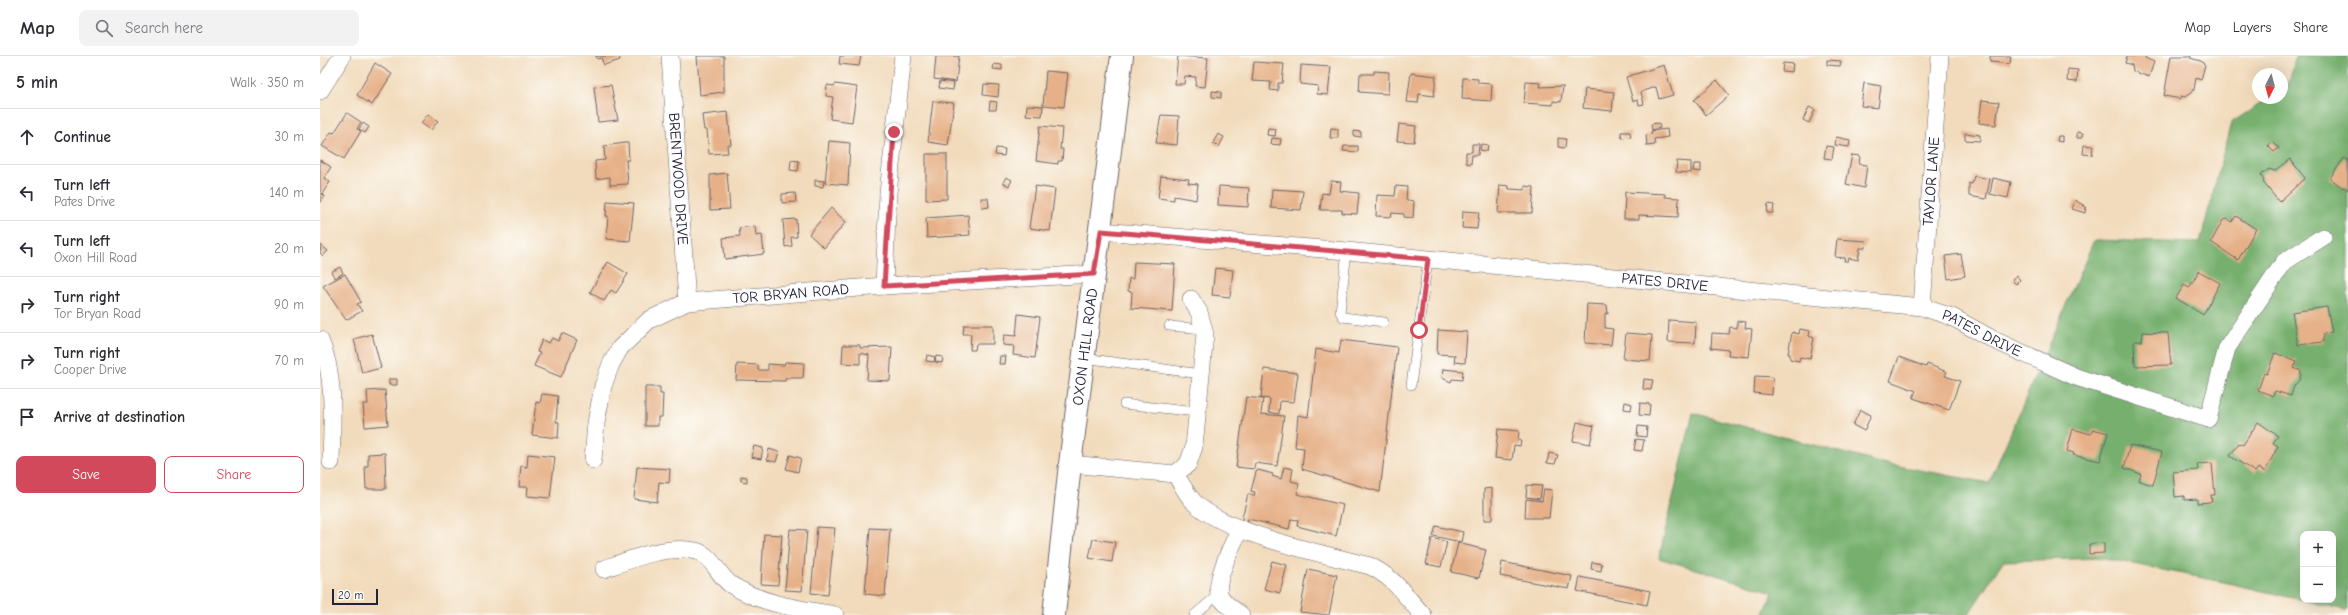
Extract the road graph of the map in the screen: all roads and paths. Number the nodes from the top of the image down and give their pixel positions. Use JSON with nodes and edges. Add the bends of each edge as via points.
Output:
{"nodes":[{"id":1,"x":342,"y":56,"type":"edge"},
{"id":2,"x":670,"y":56,"type":"edge"},
{"id":3,"x":903,"y":56,"type":"edge"},
{"id":4,"x":1122,"y":56,"type":"edge"},
{"id":5,"x":1940,"y":56,"type":"edge"},
{"id":6,"x":320,"y":91,"type":"edge"},
{"id":7,"x":1101,"y":231,"type":"junction"},
{"id":8,"x":2323,"y":236,"type":"dead end"},
{"id":9,"x":1347,"y":251,"type":"junction"},
{"id":10,"x":1428,"y":259,"type":"junction"},
{"id":11,"x":1094,"y":274,"type":"junction"},
{"id":12,"x":884,"y":286,"type":"junction"},
{"id":13,"x":1191,"y":299,"type":"dead end"},
{"id":14,"x":687,"y":302,"type":"junction"},
{"id":15,"x":1922,"y":307,"type":"junction"},
{"id":16,"x":1384,"y":322,"type":"dead end"},
{"id":17,"x":1169,"y":326,"type":"dead end"},
{"id":18,"x":1204,"y":329,"type":"junction"},
{"id":19,"x":320,"y":340,"type":"edge"},
{"id":20,"x":1084,"y":358,"type":"junction"},
{"id":21,"x":1201,"y":374,"type":"junction"},
{"id":22,"x":1411,"y":385,"type":"dead end"},
{"id":23,"x":1124,"y":404,"type":"dead end"},
{"id":24,"x":1197,"y":412,"type":"junction"},
{"id":25,"x":593,"y":460,"type":"dead end"},
{"id":26,"x":330,"y":462,"type":"dead end"},
{"id":27,"x":1070,"y":464,"type":"junction"},
{"id":28,"x":1175,"y":474,"type":"junction"},
{"id":29,"x":1240,"y":528,"type":"junction"},
{"id":30,"x":604,"y":569,"type":"dead end"},
{"id":31,"x":1219,"y":594,"type":"junction"},
{"id":32,"x":835,"y":615,"type":"edge"},
{"id":33,"x":1054,"y":615,"type":"edge"},
{"id":34,"x":1194,"y":615,"type":"edge"},
{"id":35,"x":1241,"y":615,"type":"edge"},
{"id":36,"x":1423,"y":615,"type":"edge"}],
"edges":[{"from":1,"to":6,"type":"street"},
{"from":2,"to":14,"type":"street","name":"BRENTWOOD DRIVE"},
{"from":3,"to":12,"type":"street","via":[[888,193]]},
{"from":4,"to":7,"type":"main road","name":"OXON HILL ROAD"},
{"from":5,"to":15,"type":"street","name":"TAYLOR LANE"},
{"from":7,"to":9,"type":"street","name":"PATES DRIVE"},
{"from":7,"to":11,"type":"main road","name":"OXON HILL ROAD"},
{"from":8,"to":15,"type":"street","name":"PATES DRIVE","via":[[2284,262],[2227,348],[2208,419],[2076,377],[1996,341],[1952,317]]},
{"from":9,"to":10,"type":"street","name":"PATES DRIVE"},
{"from":9,"to":16,"type":"lane","via":[[1340,312],[1343,317]]},
{"from":10,"to":15,"type":"street","name":"PATES DRIVE"},
{"from":10,"to":22,"type":"lane"},
{"from":11,"to":12,"type":"street","name":"TOR BRYAN ROAD"},
{"from":11,"to":20,"type":"main road","name":"OXON HILL ROAD"},
{"from":12,"to":14,"type":"street","name":"TOR BRYAN ROAD"},
{"from":13,"to":18,"type":"street","via":[[1199,312]]},
{"from":14,"to":25,"type":"street","name":"TOR BRYAN ROAD","via":[[648,320],[620,348],[610,364],[601,394]]},
{"from":17,"to":18,"type":"lane"},
{"from":18,"to":21,"type":"street"},
{"from":19,"to":26,"type":"street","via":[[329,382]]},
{"from":20,"to":21,"type":"lane"},
{"from":20,"to":27,"type":"main road","name":"OXON HILL ROAD"},
{"from":21,"to":24,"type":"street"},
{"from":23,"to":24,"type":"lane"},
{"from":24,"to":28,"type":"street","via":[[1194,447],[1188,464]]},
{"from":27,"to":28,"type":"street"},
{"from":27,"to":33,"type":"main road","name":"OXON HILL ROAD"},
{"from":28,"to":29,"type":"street","via":[[1198,506]]},
{"from":29,"to":31,"type":"street","via":[[1219,583]]},
{"from":29,"to":36,"type":"street","via":[[1370,566],[1393,580]]},
{"from":30,"to":32,"type":"street","via":[[653,553],[681,549],[695,551],[703,553],[729,583],[744,592],[763,599]]},
{"from":31,"to":34,"type":"lane"},
{"from":31,"to":35,"type":"street"}]}
